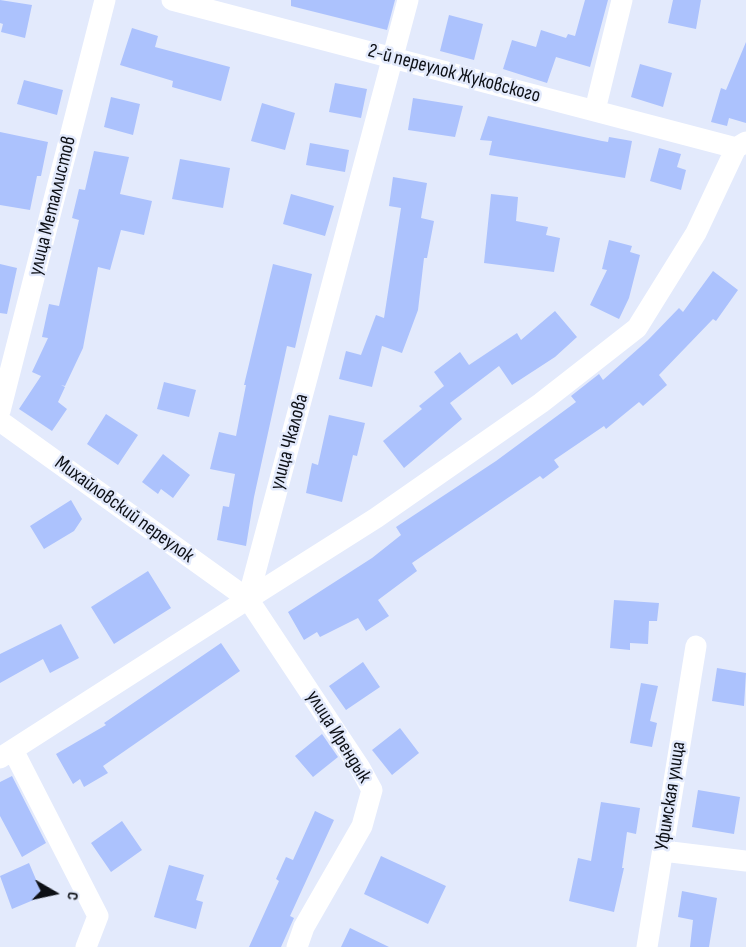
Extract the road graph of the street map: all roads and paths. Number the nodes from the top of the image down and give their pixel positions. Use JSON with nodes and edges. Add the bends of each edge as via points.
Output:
{"nodes":[{"id":1,"x":105,"y":0,"type":"edge"},
{"id":2,"x":172,"y":0,"type":"edge"},
{"id":3,"x":408,"y":0,"type":"edge"},
{"id":4,"x":622,"y":0,"type":"edge"},
{"id":5,"x":392,"y":58,"type":"junction"},
{"id":6,"x":595,"y":110,"type":"junction"},
{"id":7,"x":741,"y":145,"type":"edge"},
{"id":8,"x":0,"y":411,"type":"edge"},
{"id":9,"x":0,"y":421,"type":"edge"},
{"id":10,"x":248,"y":599,"type":"junction"},
{"id":11,"x":696,"y":646,"type":"dead end"},
{"id":12,"x":7,"y":755,"type":"edge"},
{"id":13,"x":663,"y":850,"type":"junction"},
{"id":14,"x":746,"y":861,"type":"edge"},
{"id":15,"x":86,"y":947,"type":"edge"},
{"id":16,"x":297,"y":947,"type":"edge"},
{"id":17,"x":646,"y":947,"type":"edge"}],
"edges":[{"from":1,"to":8,"type":"street","name":"улица Металлистов"},
{"from":2,"to":5,"type":"street","name":"2-й переулок Жуковского"},
{"from":3,"to":5,"type":"street","name":"улица Чкалова"},
{"from":4,"to":6,"type":"street"},
{"from":5,"to":6,"type":"street","name":"2-й переулок Жуковского"},
{"from":5,"to":10,"type":"street","name":"улица Чкалова"},
{"from":6,"to":7,"type":"street","name":"2-й переулок Жуковского"},
{"from":7,"to":10,"type":"street","via":[[696,233],[637,327],[541,403],[386,512]]},
{"from":9,"to":10,"type":"street","name":"Михайловский переулок"},
{"from":10,"to":12,"type":"street"},
{"from":10,"to":16,"type":"street","name":"улица Ирендык","via":[[372,790],[362,826],[304,927]]},
{"from":11,"to":13,"type":"street","name":"Уфимская улица"},
{"from":12,"to":15,"type":"street","via":[[98,916]]},
{"from":13,"to":14,"type":"street"},
{"from":13,"to":17,"type":"street","name":"Уфимская улица"}]}
